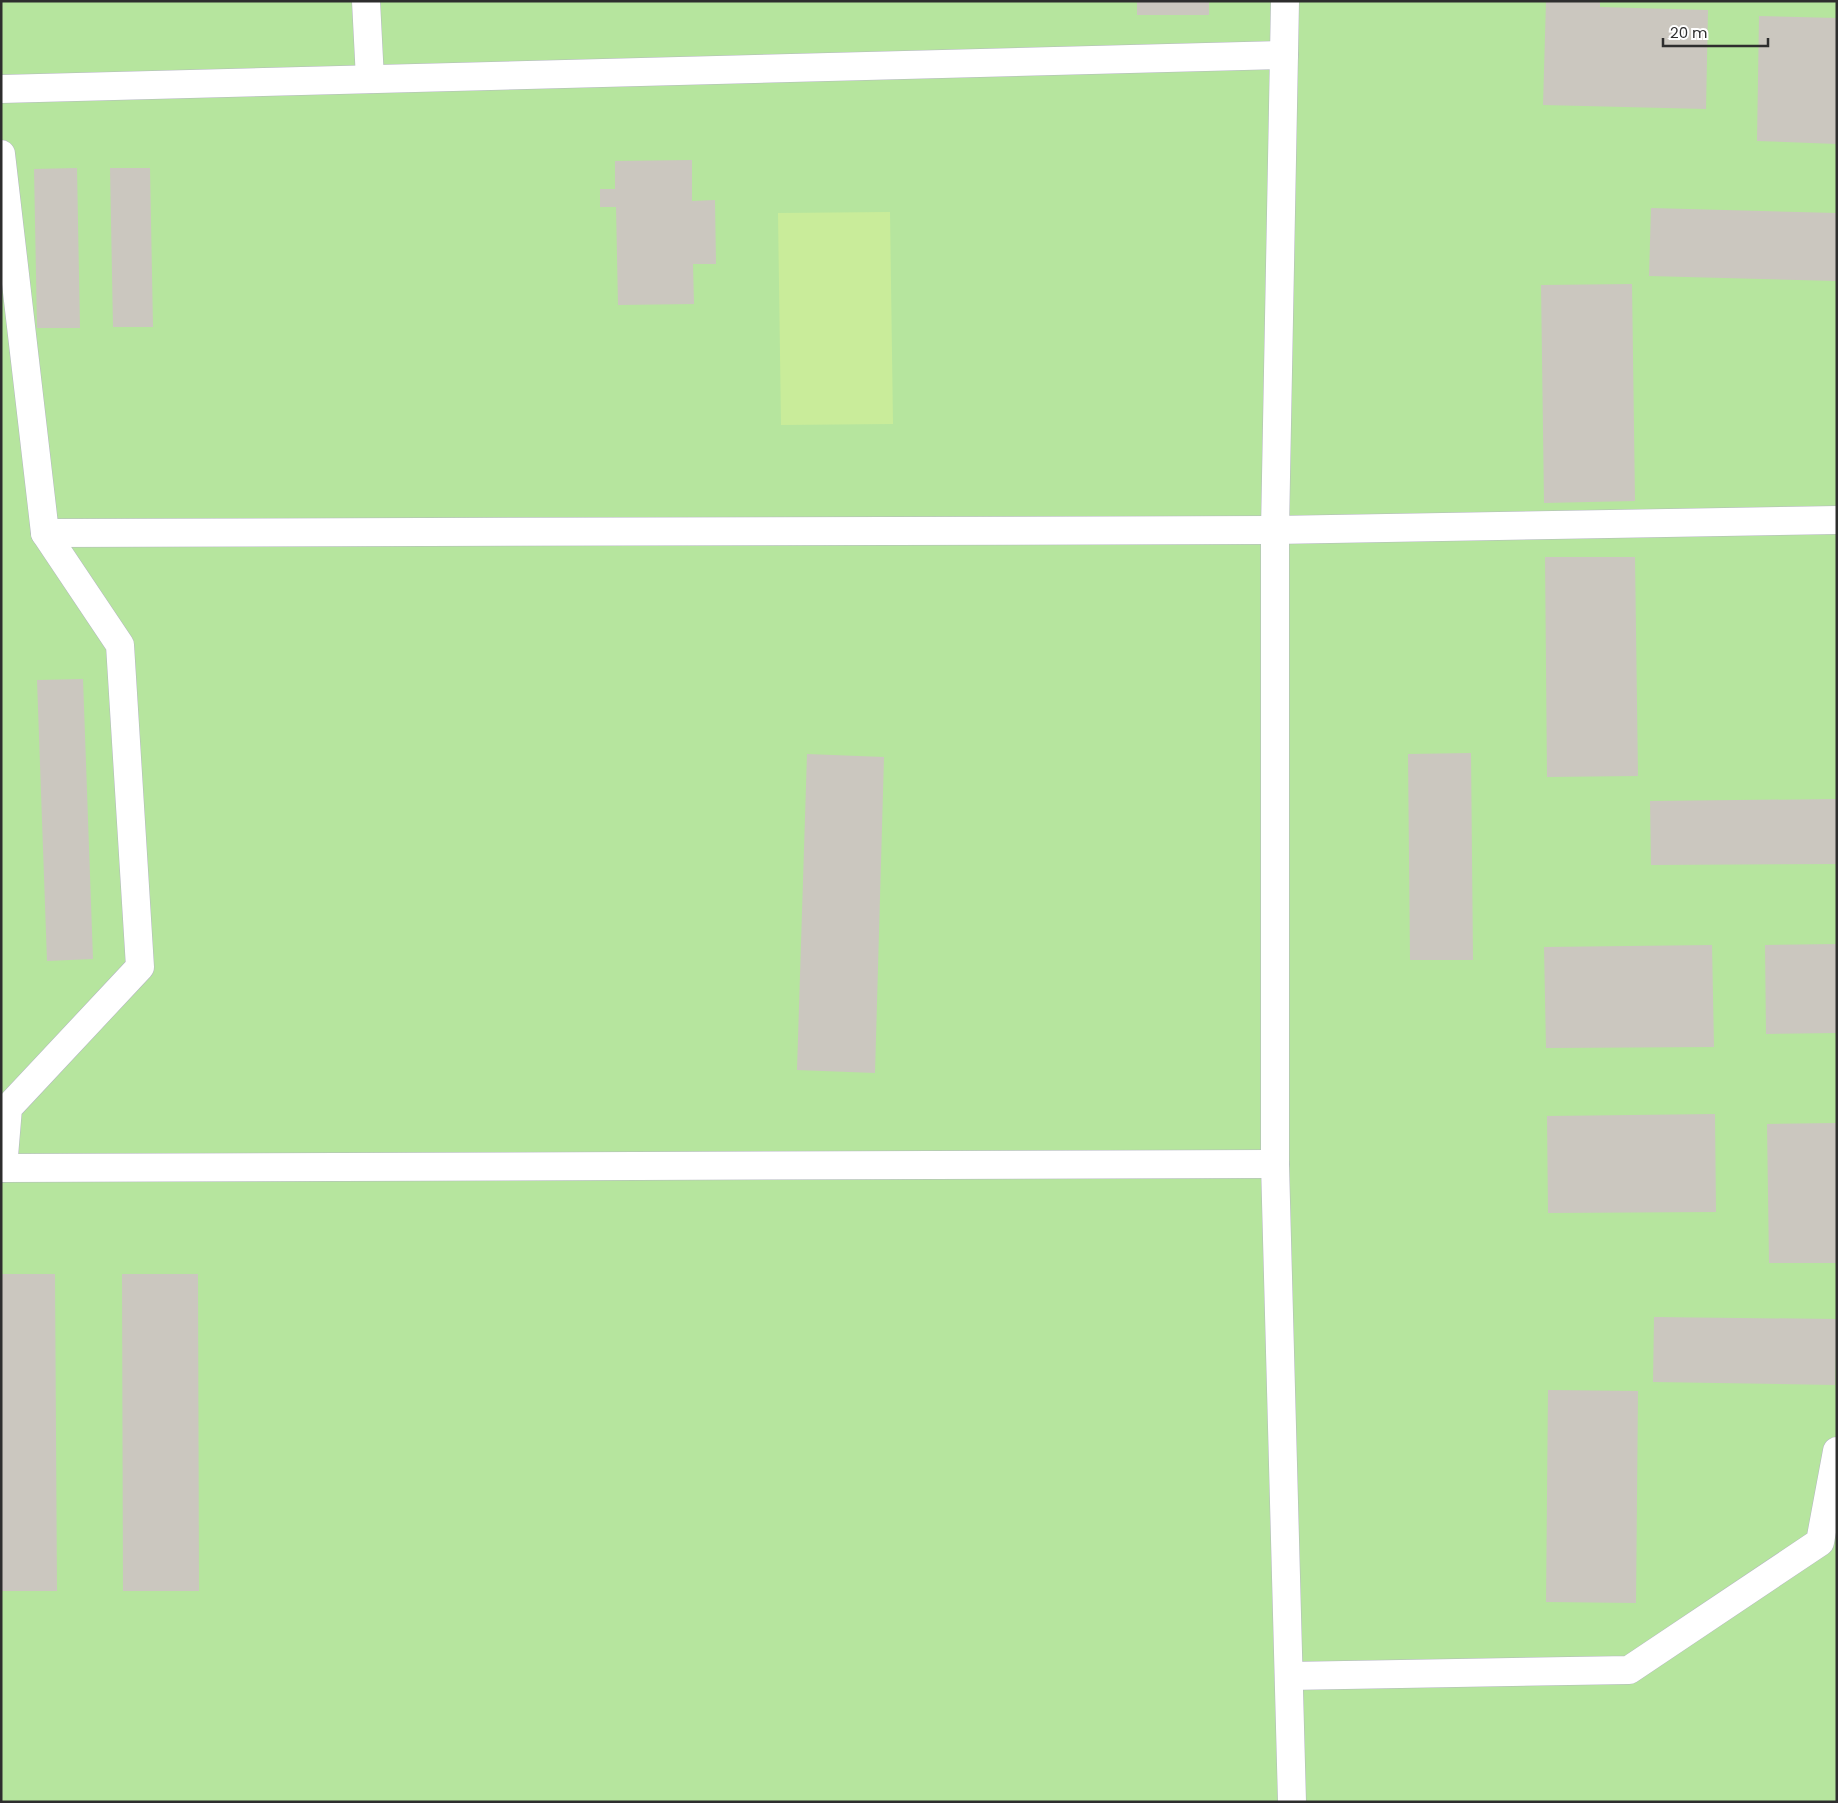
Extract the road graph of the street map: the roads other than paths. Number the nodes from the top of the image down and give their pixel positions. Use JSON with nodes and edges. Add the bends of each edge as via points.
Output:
{"nodes":[{"id":1,"x":366,"y":1,"type":"edge"},
{"id":2,"x":1284,"y":1,"type":"edge"},
{"id":3,"x":1284,"y":55,"type":"junction"},
{"id":4,"x":370,"y":79,"type":"junction"},
{"id":5,"x":1,"y":88,"type":"edge"},
{"id":6,"x":1,"y":154,"type":"edge"},
{"id":7,"x":1837,"y":520,"type":"edge"},
{"id":8,"x":1275,"y":530,"type":"junction"},
{"id":9,"x":45,"y":532,"type":"junction"},
{"id":10,"x":1275,"y":1164,"type":"junction"},
{"id":11,"x":2,"y":1168,"type":"edge"},
{"id":12,"x":1837,"y":1451,"type":"edge"},
{"id":13,"x":1288,"y":1676,"type":"junction"},
{"id":14,"x":1292,"y":1802,"type":"edge"}],
"edges":[{"from":1,"to":4,"type":"street"},
{"from":2,"to":3,"type":"street"},
{"from":3,"to":4,"type":"street"},
{"from":3,"to":8,"type":"street"},
{"from":4,"to":5,"type":"street"},
{"from":6,"to":9,"type":"street"},
{"from":7,"to":8,"type":"street"},
{"from":8,"to":9,"type":"street"},
{"from":8,"to":10,"type":"street"},
{"from":9,"to":11,"type":"street","via":[[120,645],[140,967],[8,1108]]},
{"from":10,"to":11,"type":"street"},
{"from":10,"to":13,"type":"street"},
{"from":12,"to":13,"type":"street","via":[[1820,1542],[1629,1670]]},
{"from":13,"to":14,"type":"street"}]}
